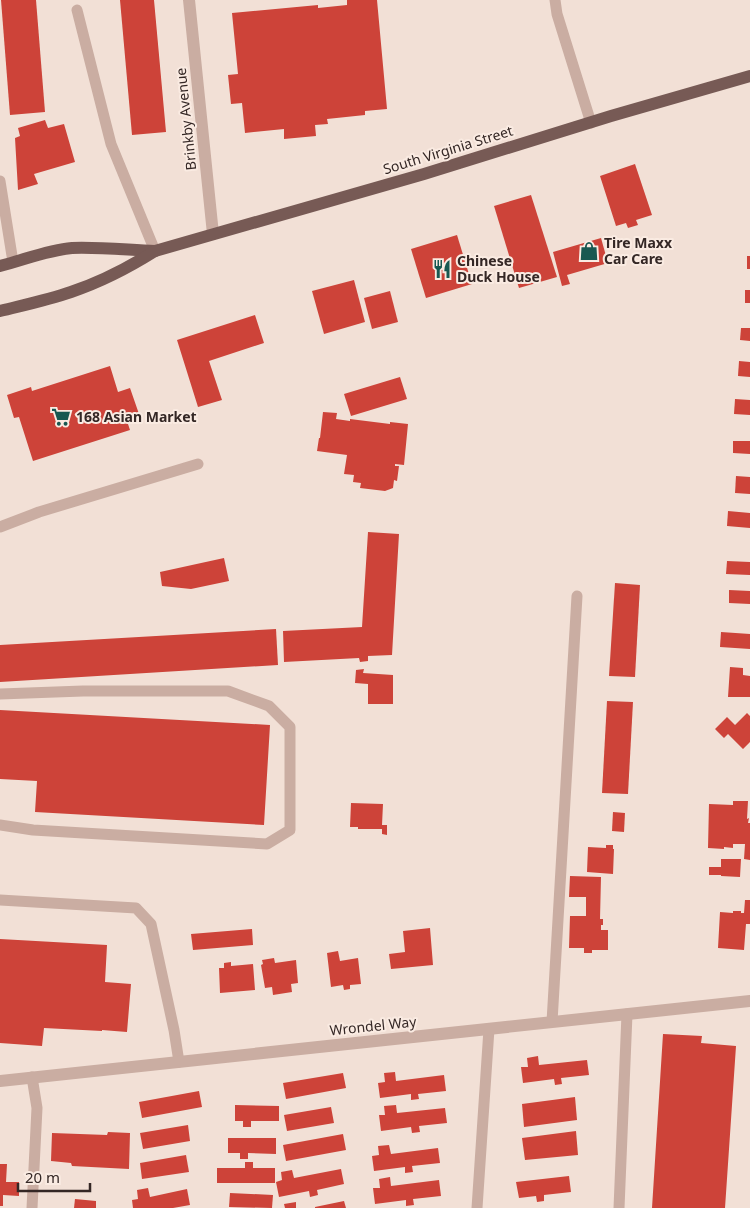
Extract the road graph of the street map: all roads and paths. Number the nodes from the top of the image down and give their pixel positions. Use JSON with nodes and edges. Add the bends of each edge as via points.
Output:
{"nodes":[{"id":1,"x":189,"y":0,"type":"edge"},
{"id":2,"x":555,"y":0,"type":"edge"},
{"id":3,"x":77,"y":10,"type":"dead end"},
{"id":4,"x":750,"y":76,"type":"edge"},
{"id":5,"x":591,"y":123,"type":"junction"},
{"id":6,"x":0,"y":181,"type":"edge"},
{"id":7,"x":0,"y":188,"type":"edge"},
{"id":8,"x":213,"y":234,"type":"junction"},
{"id":9,"x":155,"y":251,"type":"junction"},
{"id":10,"x":14,"y":262,"type":"junction"},
{"id":11,"x":0,"y":266,"type":"edge"},
{"id":12,"x":0,"y":311,"type":"edge"},
{"id":13,"x":198,"y":464,"type":"dead end"},
{"id":14,"x":0,"y":527,"type":"edge"},
{"id":15,"x":577,"y":596,"type":"dead end"},
{"id":16,"x":0,"y":694,"type":"edge"},
{"id":17,"x":0,"y":826,"type":"edge"},
{"id":18,"x":0,"y":900,"type":"edge"},
{"id":19,"x":750,"y":1001,"type":"edge"},
{"id":20,"x":627,"y":1014,"type":"junction"},
{"id":21,"x":552,"y":1022,"type":"junction"},
{"id":22,"x":489,"y":1029,"type":"junction"},
{"id":23,"x":179,"y":1062,"type":"junction"},
{"id":24,"x":32,"y":1077,"type":"junction"},
{"id":25,"x":0,"y":1081,"type":"edge"},
{"id":26,"x":32,"y":1208,"type":"edge"},
{"id":27,"x":477,"y":1208,"type":"edge"},
{"id":28,"x":618,"y":1208,"type":"edge"}],
"edges":[{"from":1,"to":8,"type":"street","name":"Brinkby Avenue"},
{"from":2,"to":5,"type":"lane"},
{"from":3,"to":9,"type":"lane","via":[[111,144]]},
{"from":4,"to":5,"type":"main road","name":"South Virginia Street"},
{"from":5,"to":8,"type":"main road","name":"South Virginia Street"},
{"from":6,"to":7,"type":"lane"},
{"from":7,"to":10,"type":"lane"},
{"from":8,"to":9,"type":"main road","name":"South Virginia Street"},
{"from":9,"to":10,"type":"main road","name":"South Virginia Street","via":[[72,248]]},
{"from":9,"to":12,"type":"main road","name":"South Virginia Street","via":[[132,266],[70,293]]},
{"from":10,"to":11,"type":"main road","name":"South Virginia Street"},
{"from":13,"to":14,"type":"lane"},
{"from":15,"to":21,"type":"lane"},
{"from":16,"to":17,"type":"lane","via":[[228,691],[269,706],[290,727],[290,830],[267,844]]},
{"from":18,"to":23,"type":"lane","via":[[136,908],[152,924]]},
{"from":19,"to":20,"type":"street","name":"Wrondel Way"},
{"from":20,"to":21,"type":"street","name":"Wrondel Way"},
{"from":20,"to":28,"type":"lane"},
{"from":21,"to":22,"type":"street","name":"Wrondel Way"},
{"from":22,"to":23,"type":"street","name":"Wrondel Way"},
{"from":22,"to":27,"type":"lane"},
{"from":23,"to":24,"type":"street","name":"Wrondel Way"},
{"from":24,"to":25,"type":"street","name":"Wrondel Way"},
{"from":24,"to":26,"type":"lane","via":[[37,1108]]}]}
